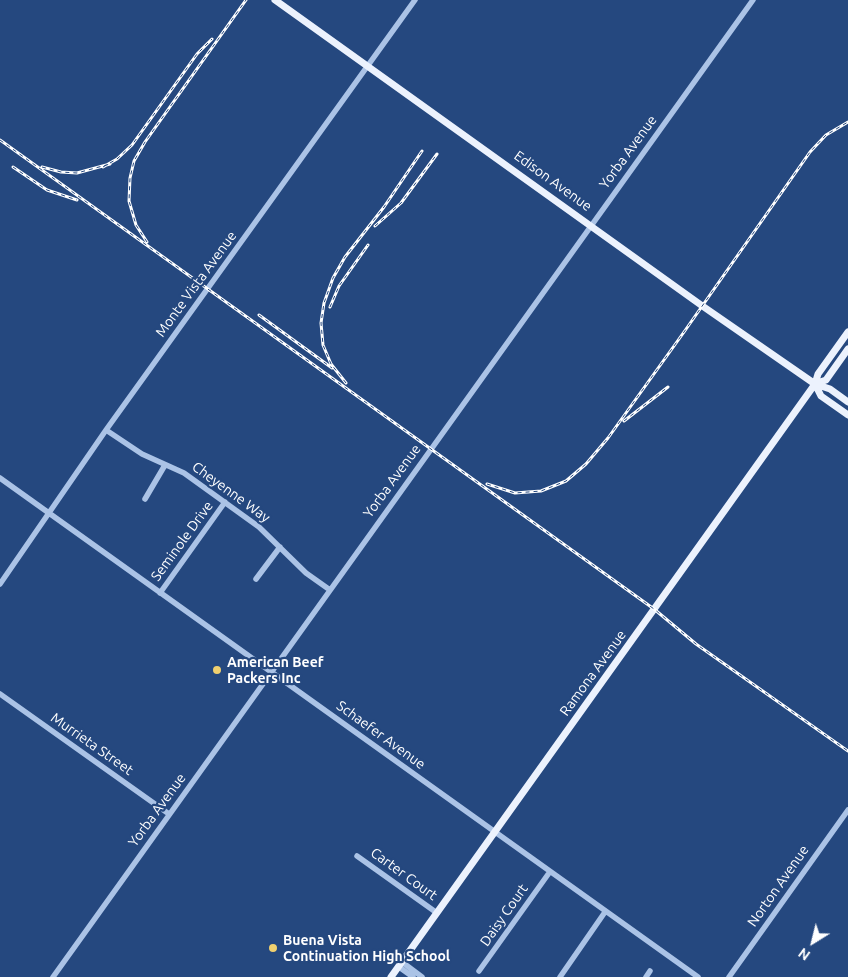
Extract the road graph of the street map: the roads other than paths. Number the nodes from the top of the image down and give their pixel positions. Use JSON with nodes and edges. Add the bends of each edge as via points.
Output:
{"nodes":[{"id":1,"x":276,"y":0,"type":"edge"},
{"id":2,"x":415,"y":0,"type":"edge"},
{"id":3,"x":753,"y":0,"type":"edge"},
{"id":4,"x":368,"y":65,"type":"junction"},
{"id":5,"x":591,"y":224,"type":"junction"},
{"id":6,"x":848,"y":332,"type":"edge"},
{"id":7,"x":848,"y":349,"type":"edge"},
{"id":8,"x":815,"y":384,"type":"junction"},
{"id":9,"x":848,"y":402,"type":"edge"},
{"id":10,"x":848,"y":415,"type":"edge"},
{"id":11,"x":106,"y":430,"type":"junction"},
{"id":12,"x":165,"y":465,"type":"junction"},
{"id":13,"x":0,"y":478,"type":"edge"},
{"id":14,"x":145,"y":498,"type":"dead end"},
{"id":15,"x":225,"y":502,"type":"junction"},
{"id":16,"x":50,"y":514,"type":"junction"},
{"id":17,"x":280,"y":547,"type":"junction"},
{"id":18,"x":256,"y":579,"type":"dead end"},
{"id":19,"x":0,"y":584,"type":"edge"},
{"id":20,"x":330,"y":590,"type":"junction"},
{"id":21,"x":160,"y":594,"type":"junction"},
{"id":22,"x":273,"y":671,"type":"junction"},
{"id":23,"x":0,"y":694,"type":"edge"},
{"id":24,"x":848,"y":810,"type":"edge"},
{"id":25,"x":169,"y":814,"type":"junction"},
{"id":26,"x":494,"y":832,"type":"junction"},
{"id":27,"x":357,"y":856,"type":"dead end"},
{"id":28,"x":549,"y":873,"type":"junction"},
{"id":29,"x":605,"y":912,"type":"junction"},
{"id":30,"x":437,"y":913,"type":"junction"},
{"id":31,"x":400,"y":964,"type":"junction"},
{"id":32,"x":479,"y":971,"type":"dead end"},
{"id":33,"x":650,"y":971,"type":"dead end"},
{"id":34,"x":53,"y":977,"type":"edge"},
{"id":35,"x":391,"y":977,"type":"edge"},
{"id":36,"x":413,"y":977,"type":"edge"},
{"id":37,"x":422,"y":977,"type":"edge"},
{"id":38,"x":560,"y":977,"type":"edge"},
{"id":39,"x":646,"y":977,"type":"edge"},
{"id":40,"x":698,"y":977,"type":"edge"},
{"id":41,"x":729,"y":977,"type":"edge"}],
"edges":[{"from":1,"to":4,"type":"main road","name":"Edison Avenue"},
{"from":2,"to":4,"type":"street","name":"Monte Vista Avenue"},
{"from":3,"to":5,"type":"street","name":"Yorba Avenue"},
{"from":4,"to":5,"type":"main road","name":"Edison Avenue"},
{"from":4,"to":11,"type":"street","name":"Monte Vista Avenue"},
{"from":5,"to":8,"type":"main road","name":"Edison Avenue"},
{"from":5,"to":20,"type":"street","name":"Yorba Avenue"},
{"from":6,"to":8,"type":"main road","name":"Ramona Avenue","via":[[818,374]]},
{"from":7,"to":8,"type":"main road","name":"Ramona Avenue","via":[[826,380]]},
{"from":8,"to":9,"type":"main road","name":"Edison Avenue","via":[[830,389]]},
{"from":8,"to":10,"type":"main road","name":"Edison Avenue","via":[[821,396]]},
{"from":8,"to":26,"type":"main road","name":"Ramona Avenue"},
{"from":11,"to":12,"type":"street","name":"Cheyenne Way"},
{"from":11,"to":16,"type":"street","name":"Monte Vista Avenue"},
{"from":12,"to":14,"type":"street"},
{"from":12,"to":15,"type":"street","name":"Cheyenne Way","via":[[184,473]]},
{"from":13,"to":16,"type":"street","name":"Schaefer Avenue"},
{"from":15,"to":17,"type":"street","name":"Cheyenne Way"},
{"from":15,"to":21,"type":"street","name":"Seminole Drive"},
{"from":16,"to":19,"type":"street","name":"Monte Vista Avenue"},
{"from":16,"to":21,"type":"street","name":"Schaefer Avenue"},
{"from":17,"to":18,"type":"street"},
{"from":17,"to":20,"type":"street","name":"Cheyenne Way","via":[[306,573]]},
{"from":20,"to":22,"type":"street","name":"Yorba Avenue"},
{"from":21,"to":22,"type":"street","name":"Schaefer Avenue"},
{"from":22,"to":25,"type":"street","name":"Yorba Avenue"},
{"from":22,"to":26,"type":"street","name":"Schaefer Avenue"},
{"from":23,"to":25,"type":"street","name":"Murrieta Street"},
{"from":24,"to":41,"type":"street","name":"Norton Avenue"},
{"from":25,"to":34,"type":"street","name":"Yorba Avenue"},
{"from":26,"to":28,"type":"street","name":"Schaefer Avenue"},
{"from":26,"to":30,"type":"main road","name":"Ramona Avenue"},
{"from":27,"to":30,"type":"street","name":"Carter Court"},
{"from":28,"to":29,"type":"street","name":"Schaefer Avenue"},
{"from":28,"to":32,"type":"street","name":"Daisy Court"},
{"from":29,"to":38,"type":"street"},
{"from":29,"to":40,"type":"street","name":"Schaefer Avenue"},
{"from":30,"to":31,"type":"main road","name":"Ramona Avenue"},
{"from":31,"to":35,"type":"main road","name":"Ramona Avenue"},
{"from":31,"to":36,"type":"street"},
{"from":31,"to":37,"type":"street"},
{"from":33,"to":39,"type":"street"}]}
